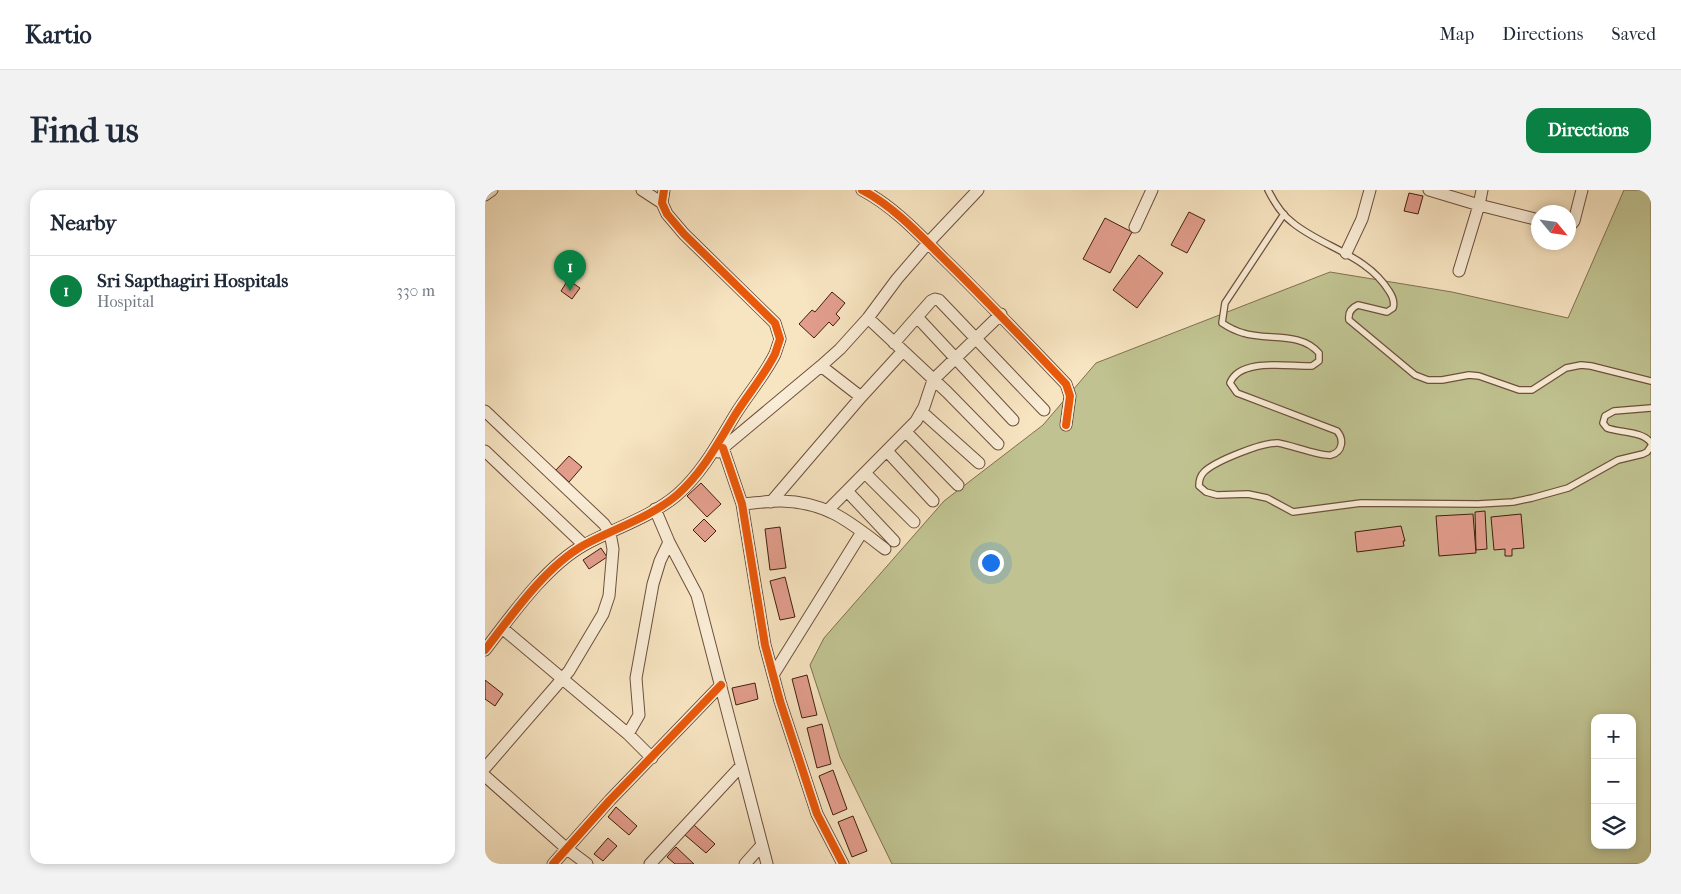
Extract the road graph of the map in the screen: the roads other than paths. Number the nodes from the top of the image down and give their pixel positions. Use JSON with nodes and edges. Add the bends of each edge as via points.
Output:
{"nodes":[{"id":1,"x":491,"y":190,"type":"edge"},
{"id":2,"x":642,"y":190,"type":"edge"},
{"id":3,"x":665,"y":190,"type":"edge"},
{"id":4,"x":862,"y":190,"type":"edge"},
{"id":5,"x":978,"y":190,"type":"edge"},
{"id":6,"x":1152,"y":190,"type":"edge"},
{"id":7,"x":1268,"y":190,"type":"edge"},
{"id":8,"x":1370,"y":190,"type":"edge"},
{"id":9,"x":1429,"y":190,"type":"edge"},
{"id":10,"x":1482,"y":190,"type":"edge"},
{"id":11,"x":1580,"y":191,"type":"edge"},
{"id":12,"x":485,"y":195,"type":"edge"},
{"id":13,"x":663,"y":203,"type":"junction"},
{"id":14,"x":1479,"y":205,"type":"junction"},
{"id":15,"x":1576,"y":211,"type":"edge"},
{"id":16,"x":1284,"y":214,"type":"junction"},
{"id":17,"x":1531,"y":218,"type":"edge"},
{"id":18,"x":1135,"y":227,"type":"dead end"},
{"id":19,"x":928,"y":243,"type":"junction"},
{"id":20,"x":1346,"y":253,"type":"junction"},
{"id":21,"x":1459,"y":271,"type":"dead end"},
{"id":22,"x":1001,"y":314,"type":"junction"},
{"id":23,"x":917,"y":317,"type":"junction"},
{"id":24,"x":868,"y":318,"type":"junction"},
{"id":25,"x":976,"y":338,"type":"junction"},
{"id":26,"x":898,"y":347,"type":"junction"},
{"id":27,"x":955,"y":358,"type":"junction"},
{"id":28,"x":821,"y":366,"type":"junction"},
{"id":29,"x":933,"y":380,"type":"junction"},
{"id":30,"x":1651,"y":381,"type":"edge"},
{"id":31,"x":861,"y":397,"type":"junction"},
{"id":32,"x":1651,"y":408,"type":"edge"},
{"id":33,"x":1044,"y":410,"type":"dead end"},
{"id":34,"x":485,"y":411,"type":"edge"},
{"id":35,"x":922,"y":412,"type":"junction"},
{"id":36,"x":1013,"y":420,"type":"dead end"},
{"id":37,"x":1066,"y":425,"type":"dead end"},
{"id":38,"x":906,"y":432,"type":"junction"},
{"id":39,"x":998,"y":444,"type":"dead end"},
{"id":40,"x":1651,"y":445,"type":"edge"},
{"id":41,"x":723,"y":448,"type":"junction"},
{"id":42,"x":485,"y":451,"type":"edge"},
{"id":43,"x":887,"y":451,"type":"junction"},
{"id":44,"x":706,"y":462,"type":"junction"},
{"id":45,"x":979,"y":463,"type":"dead end"},
{"id":46,"x":865,"y":473,"type":"junction"},
{"id":47,"x":958,"y":485,"type":"dead end"},
{"id":48,"x":847,"y":491,"type":"junction"},
{"id":49,"x":933,"y":501,"type":"dead end"},
{"id":50,"x":771,"y":502,"type":"junction"},
{"id":51,"x":742,"y":504,"type":"junction"},
{"id":52,"x":655,"y":509,"type":"junction"},
{"id":53,"x":828,"y":510,"type":"junction"},
{"id":54,"x":914,"y":522,"type":"dead end"},
{"id":55,"x":862,"y":532,"type":"junction"},
{"id":56,"x":610,"y":533,"type":"junction"},
{"id":57,"x":894,"y":541,"type":"dead end"},
{"id":58,"x":669,"y":542,"type":"junction"},
{"id":59,"x":584,"y":545,"type":"junction"},
{"id":60,"x":885,"y":549,"type":"dead end"},
{"id":61,"x":502,"y":628,"type":"junction"},
{"id":62,"x":485,"y":650,"type":"edge"},
{"id":63,"x":773,"y":675,"type":"junction"},
{"id":64,"x":563,"y":679,"type":"junction"},
{"id":65,"x":721,"y":685,"type":"junction"},
{"id":66,"x":628,"y":734,"type":"junction"},
{"id":67,"x":652,"y":758,"type":"junction"},
{"id":68,"x":741,"y":766,"type":"junction"},
{"id":69,"x":485,"y":768,"type":"edge"},
{"id":70,"x":485,"y":776,"type":"edge"},
{"id":71,"x":761,"y":846,"type":"junction"},
{"id":72,"x":567,"y":849,"type":"junction"},
{"id":73,"x":553,"y":864,"type":"edge"},
{"id":74,"x":587,"y":864,"type":"edge"},
{"id":75,"x":650,"y":864,"type":"edge"},
{"id":76,"x":745,"y":864,"type":"edge"},
{"id":77,"x":767,"y":864,"type":"edge"},
{"id":78,"x":843,"y":864,"type":"edge"}],
"edges":[{"from":1,"to":12,"type":"street"},
{"from":2,"to":13,"type":"street"},
{"from":3,"to":13,"type":"street"},
{"from":4,"to":19,"type":"street","via":[[887,206]]},
{"from":5,"to":19,"type":"street"},
{"from":6,"to":18,"type":"street"},
{"from":7,"to":16,"type":"lane"},
{"from":8,"to":20,"type":"street","via":[[1362,220]]},
{"from":9,"to":14,"type":"street"},
{"from":10,"to":14,"type":"street"},
{"from":11,"to":15,"type":"street"},
{"from":13,"to":44,"type":"street","via":[[667,214],[684,234],[775,323],[778,331],[779,345],[775,354]]},
{"from":14,"to":17,"type":"street"},
{"from":14,"to":21,"type":"street"},
{"from":16,"to":20,"type":"lane","via":[[1306,232]]},
{"from":16,"to":40,"type":"lane","via":[[1225,303],[1221,323],[1245,334],[1313,345],[1319,353],[1319,361],[1312,366],[1254,366],[1237,372],[1230,382],[1237,393],[1337,431],[1341,436],[1340,449],[1331,455],[1277,443],[1264,444],[1205,471],[1199,479],[1199,486],[1206,492],[1267,498],[1293,512],[1361,503],[1513,502],[1568,488],[1618,460],[1647,452]]},
{"from":19,"to":22,"type":"street"},
{"from":19,"to":24,"type":"street"},
{"from":20,"to":30,"type":"lane","via":[[1379,276],[1394,300],[1393,308],[1387,312],[1362,305],[1354,307],[1349,313],[1349,320],[1421,378],[1442,380],[1479,376],[1519,390],[1532,390],[1566,368],[1591,366]]},
{"from":22,"to":25,"type":"street"},
{"from":22,"to":37,"type":"street","via":[[1069,388]]},
{"from":23,"to":25,"type":"street","via":[[931,301],[939,300]]},
{"from":23,"to":26,"type":"street"},
{"from":23,"to":27,"type":"street"},
{"from":24,"to":26,"type":"street"},
{"from":24,"to":28,"type":"street"},
{"from":25,"to":27,"type":"street"},
{"from":25,"to":33,"type":"street"},
{"from":26,"to":29,"type":"street"},
{"from":26,"to":31,"type":"street"},
{"from":27,"to":29,"type":"street"},
{"from":27,"to":36,"type":"street"},
{"from":28,"to":31,"type":"street"},
{"from":28,"to":41,"type":"street"},
{"from":29,"to":35,"type":"street"},
{"from":29,"to":39,"type":"street"},
{"from":31,"to":50,"type":"street"},
{"from":32,"to":40,"type":"lane","via":[[1614,411],[1605,416],[1603,423],[1607,428],[1642,436]]},
{"from":34,"to":56,"type":"street"},
{"from":35,"to":38,"type":"street"},
{"from":35,"to":45,"type":"street"},
{"from":38,"to":43,"type":"street"},
{"from":38,"to":47,"type":"street"},
{"from":41,"to":44,"type":"street"},
{"from":41,"to":51,"type":"street"},
{"from":42,"to":59,"type":"street"},
{"from":43,"to":46,"type":"street"},
{"from":43,"to":49,"type":"street"},
{"from":44,"to":52,"type":"street","via":[[676,496]]},
{"from":46,"to":48,"type":"street"},
{"from":46,"to":54,"type":"street"},
{"from":48,"to":53,"type":"street"},
{"from":48,"to":57,"type":"street"},
{"from":50,"to":51,"type":"street"},
{"from":50,"to":53,"type":"street","via":[[798,503]]},
{"from":51,"to":63,"type":"street","via":[[765,645]]},
{"from":52,"to":56,"type":"street"},
{"from":52,"to":58,"type":"street"},
{"from":53,"to":55,"type":"street"},
{"from":55,"to":60,"type":"street"},
{"from":55,"to":63,"type":"street"},
{"from":56,"to":59,"type":"street"},
{"from":56,"to":64,"type":"street","via":[[613,549],[607,605]]},
{"from":58,"to":65,"type":"street","via":[[697,595]]},
{"from":58,"to":66,"type":"street","via":[[655,573],[636,678],[639,714]]},
{"from":59,"to":61,"type":"street","via":[[546,575]]},
{"from":61,"to":62,"type":"street"},
{"from":61,"to":64,"type":"street"},
{"from":63,"to":78,"type":"street","via":[[817,814]]},
{"from":64,"to":66,"type":"street"},
{"from":64,"to":69,"type":"street"},
{"from":65,"to":67,"type":"street"},
{"from":65,"to":68,"type":"street"},
{"from":66,"to":67,"type":"street"},
{"from":67,"to":72,"type":"street"},
{"from":68,"to":71,"type":"street"},
{"from":68,"to":75,"type":"street"},
{"from":70,"to":72,"type":"street"},
{"from":71,"to":76,"type":"street"},
{"from":71,"to":77,"type":"street"},
{"from":72,"to":73,"type":"street"},
{"from":72,"to":74,"type":"street"}]}
